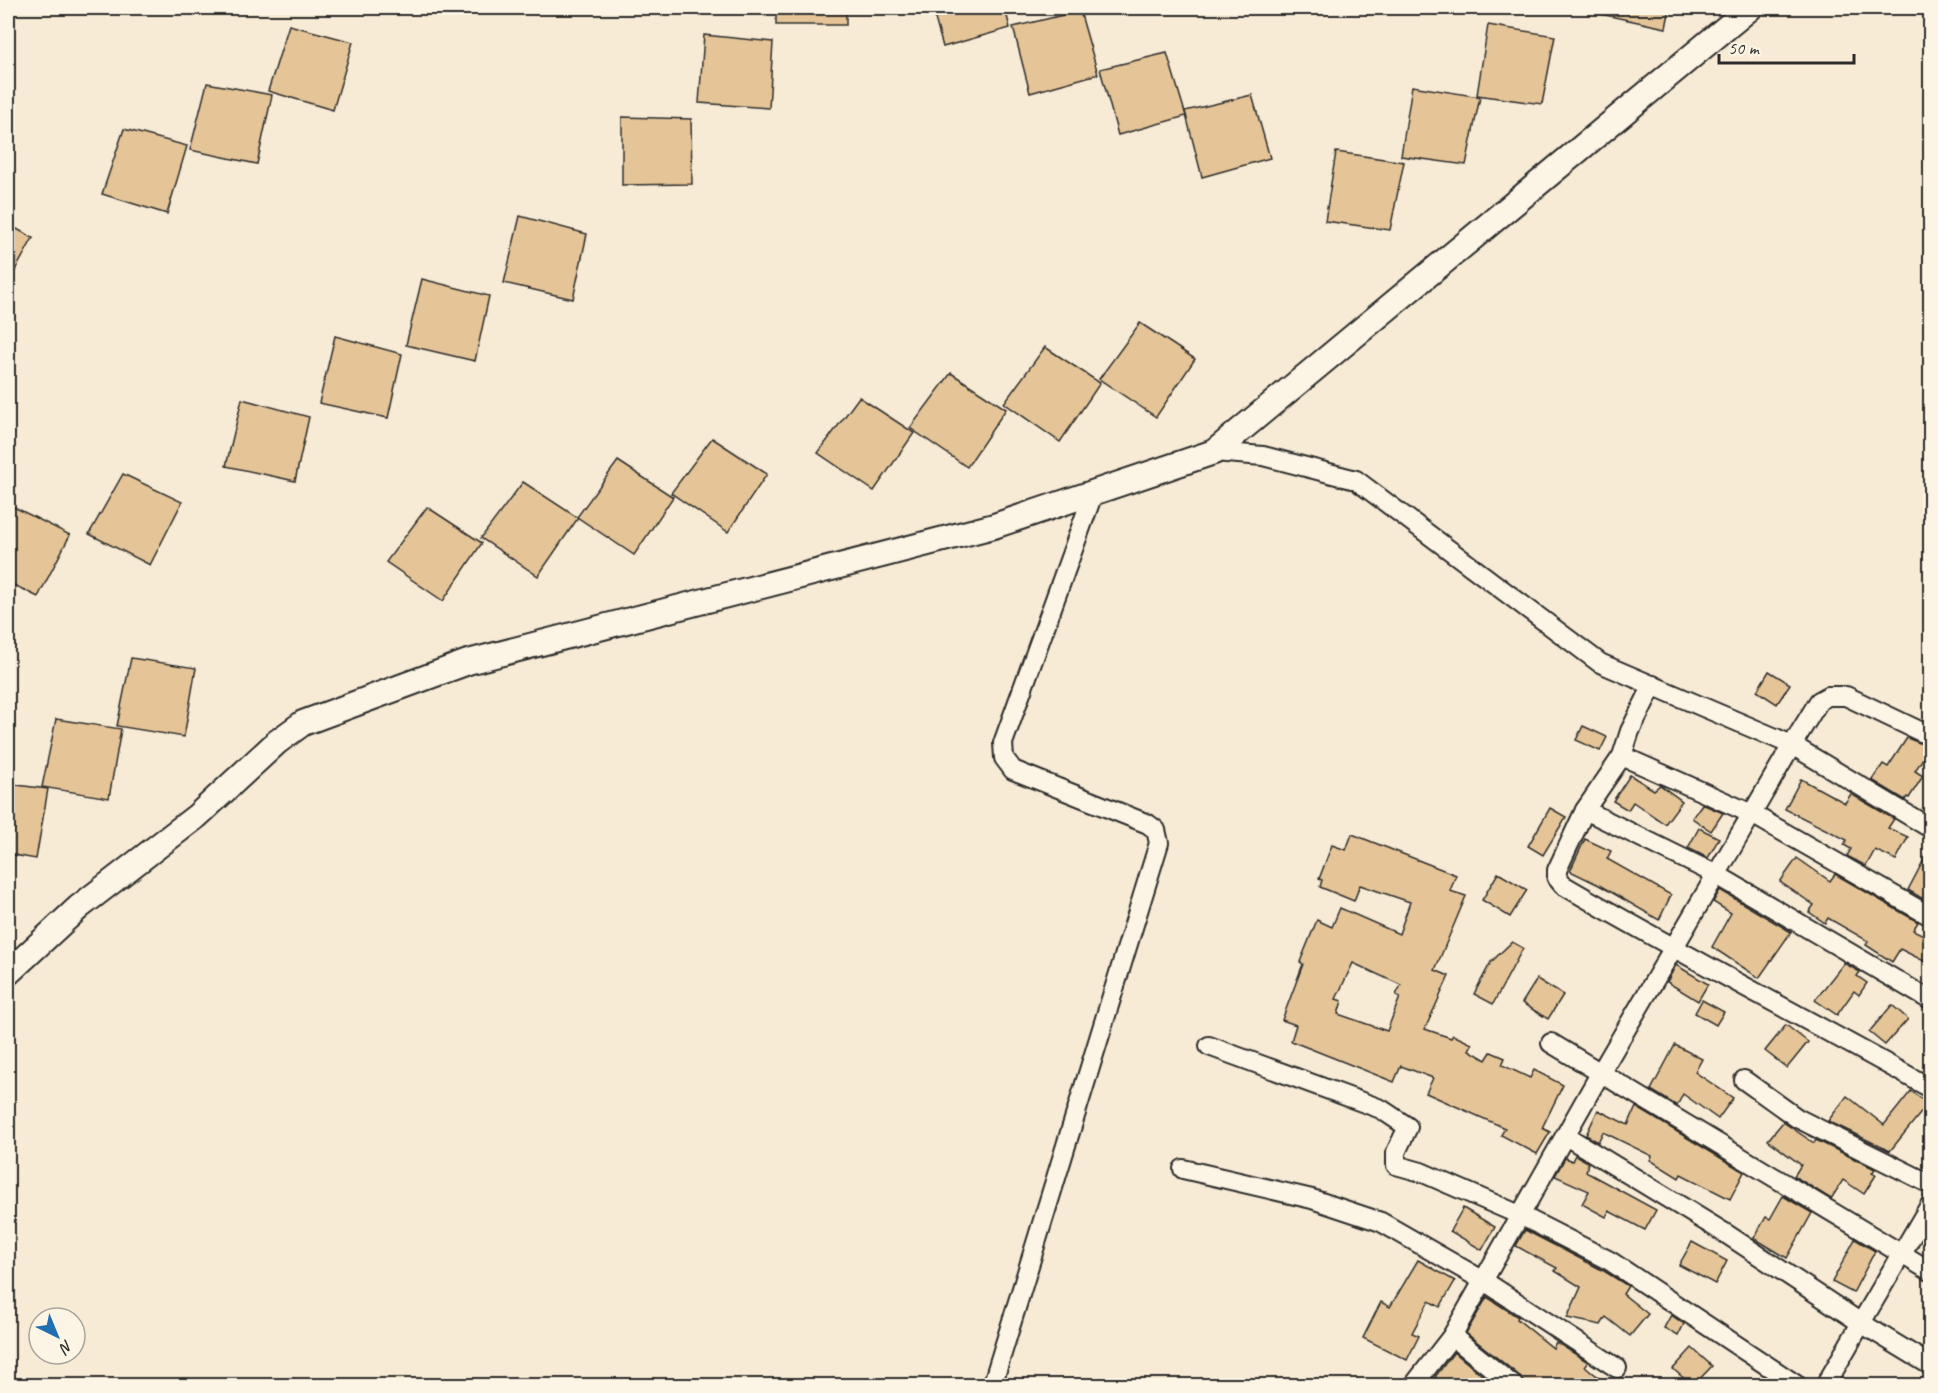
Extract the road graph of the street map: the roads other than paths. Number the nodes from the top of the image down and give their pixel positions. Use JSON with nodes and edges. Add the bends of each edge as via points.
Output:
{"nodes":[{"id":1,"x":1750,"y":8,"type":"edge"},
{"id":2,"x":1214,"y":452,"type":"junction"},
{"id":3,"x":1093,"y":494,"type":"junction"},
{"id":4,"x":1653,"y":685,"type":"junction"},
{"id":5,"x":1930,"y":736,"type":"edge"},
{"id":6,"x":1792,"y":745,"type":"junction"},
{"id":7,"x":1622,"y":756,"type":"junction"},
{"id":8,"x":1585,"y":810,"type":"junction"},
{"id":9,"x":1752,"y":814,"type":"junction"},
{"id":10,"x":1930,"y":828,"type":"edge"},
{"id":11,"x":1717,"y":875,"type":"junction"},
{"id":12,"x":1930,"y":916,"type":"edge"},
{"id":13,"x":1673,"y":949,"type":"junction"},
{"id":14,"x":8,"y":974,"type":"edge"},
{"id":15,"x":1930,"y":1000,"type":"edge"},
{"id":16,"x":1551,"y":1043,"type":"dead end"},
{"id":17,"x":1209,"y":1046,"type":"dead end"},
{"id":18,"x":1601,"y":1072,"type":"junction"},
{"id":19,"x":1744,"y":1080,"type":"dead end"},
{"id":20,"x":1930,"y":1088,"type":"edge"},
{"id":21,"x":1566,"y":1136,"type":"junction"},
{"id":22,"x":1183,"y":1168,"type":"dead end"},
{"id":23,"x":1930,"y":1184,"type":"edge"},
{"id":24,"x":1930,"y":1205,"type":"edge"},
{"id":25,"x":1522,"y":1216,"type":"junction"},
{"id":26,"x":1902,"y":1254,"type":"junction"},
{"id":27,"x":1930,"y":1271,"type":"edge"},
{"id":28,"x":1484,"y":1281,"type":"junction"},
{"id":29,"x":1861,"y":1323,"type":"junction"},
{"id":30,"x":1452,"y":1336,"type":"junction"},
{"id":31,"x":1930,"y":1365,"type":"edge"},
{"id":32,"x":1617,"y":1368,"type":"dead end"},
{"id":33,"x":992,"y":1386,"type":"edge"},
{"id":34,"x":1413,"y":1386,"type":"edge"},
{"id":35,"x":1514,"y":1386,"type":"edge"},
{"id":36,"x":1797,"y":1386,"type":"edge"},
{"id":37,"x":1825,"y":1386,"type":"edge"}],
"edges":[{"from":1,"to":2,"type":"street"},
{"from":2,"to":3,"type":"street"},
{"from":2,"to":4,"type":"street","via":[[1263,456],[1356,480],[1600,663]]},
{"from":3,"to":14,"type":"street","via":[[994,526],[468,662],[303,723],[197,816],[79,907]]},
{"from":3,"to":33,"type":"street","via":[[1003,743],[1004,758],[1013,770],[1148,824],[1156,830],[1159,843]]},
{"from":4,"to":6,"type":"street"},
{"from":4,"to":7,"type":"street"},
{"from":5,"to":6,"type":"street","via":[[1846,696],[1828,696],[1819,701]]},
{"from":6,"to":9,"type":"street"},
{"from":6,"to":10,"type":"street"},
{"from":7,"to":8,"type":"street"},
{"from":7,"to":9,"type":"street"},
{"from":8,"to":11,"type":"street"},
{"from":8,"to":13,"type":"street","via":[[1557,870],[1557,878]]},
{"from":9,"to":11,"type":"street"},
{"from":9,"to":12,"type":"street"},
{"from":11,"to":13,"type":"street"},
{"from":11,"to":15,"type":"street"},
{"from":13,"to":18,"type":"street"},
{"from":13,"to":20,"type":"street","via":[[1769,997]]},
{"from":16,"to":18,"type":"street"},
{"from":17,"to":25,"type":"street","via":[[1381,1109],[1408,1127],[1396,1152],[1396,1165]]},
{"from":18,"to":21,"type":"street"},
{"from":18,"to":26,"type":"street"},
{"from":19,"to":23,"type":"street","via":[[1797,1118]]},
{"from":21,"to":25,"type":"street"},
{"from":21,"to":29,"type":"street","via":[[1728,1235]]},
{"from":22,"to":28,"type":"street","via":[[1312,1199],[1381,1222]]},
{"from":24,"to":26,"type":"street"},
{"from":25,"to":28,"type":"street"},
{"from":25,"to":36,"type":"street","via":[[1611,1261]]},
{"from":26,"to":27,"type":"street"},
{"from":26,"to":29,"type":"street"},
{"from":28,"to":30,"type":"street"},
{"from":28,"to":32,"type":"street"},
{"from":29,"to":31,"type":"street"},
{"from":29,"to":37,"type":"street"},
{"from":30,"to":34,"type":"street"},
{"from":30,"to":35,"type":"street"}]}
